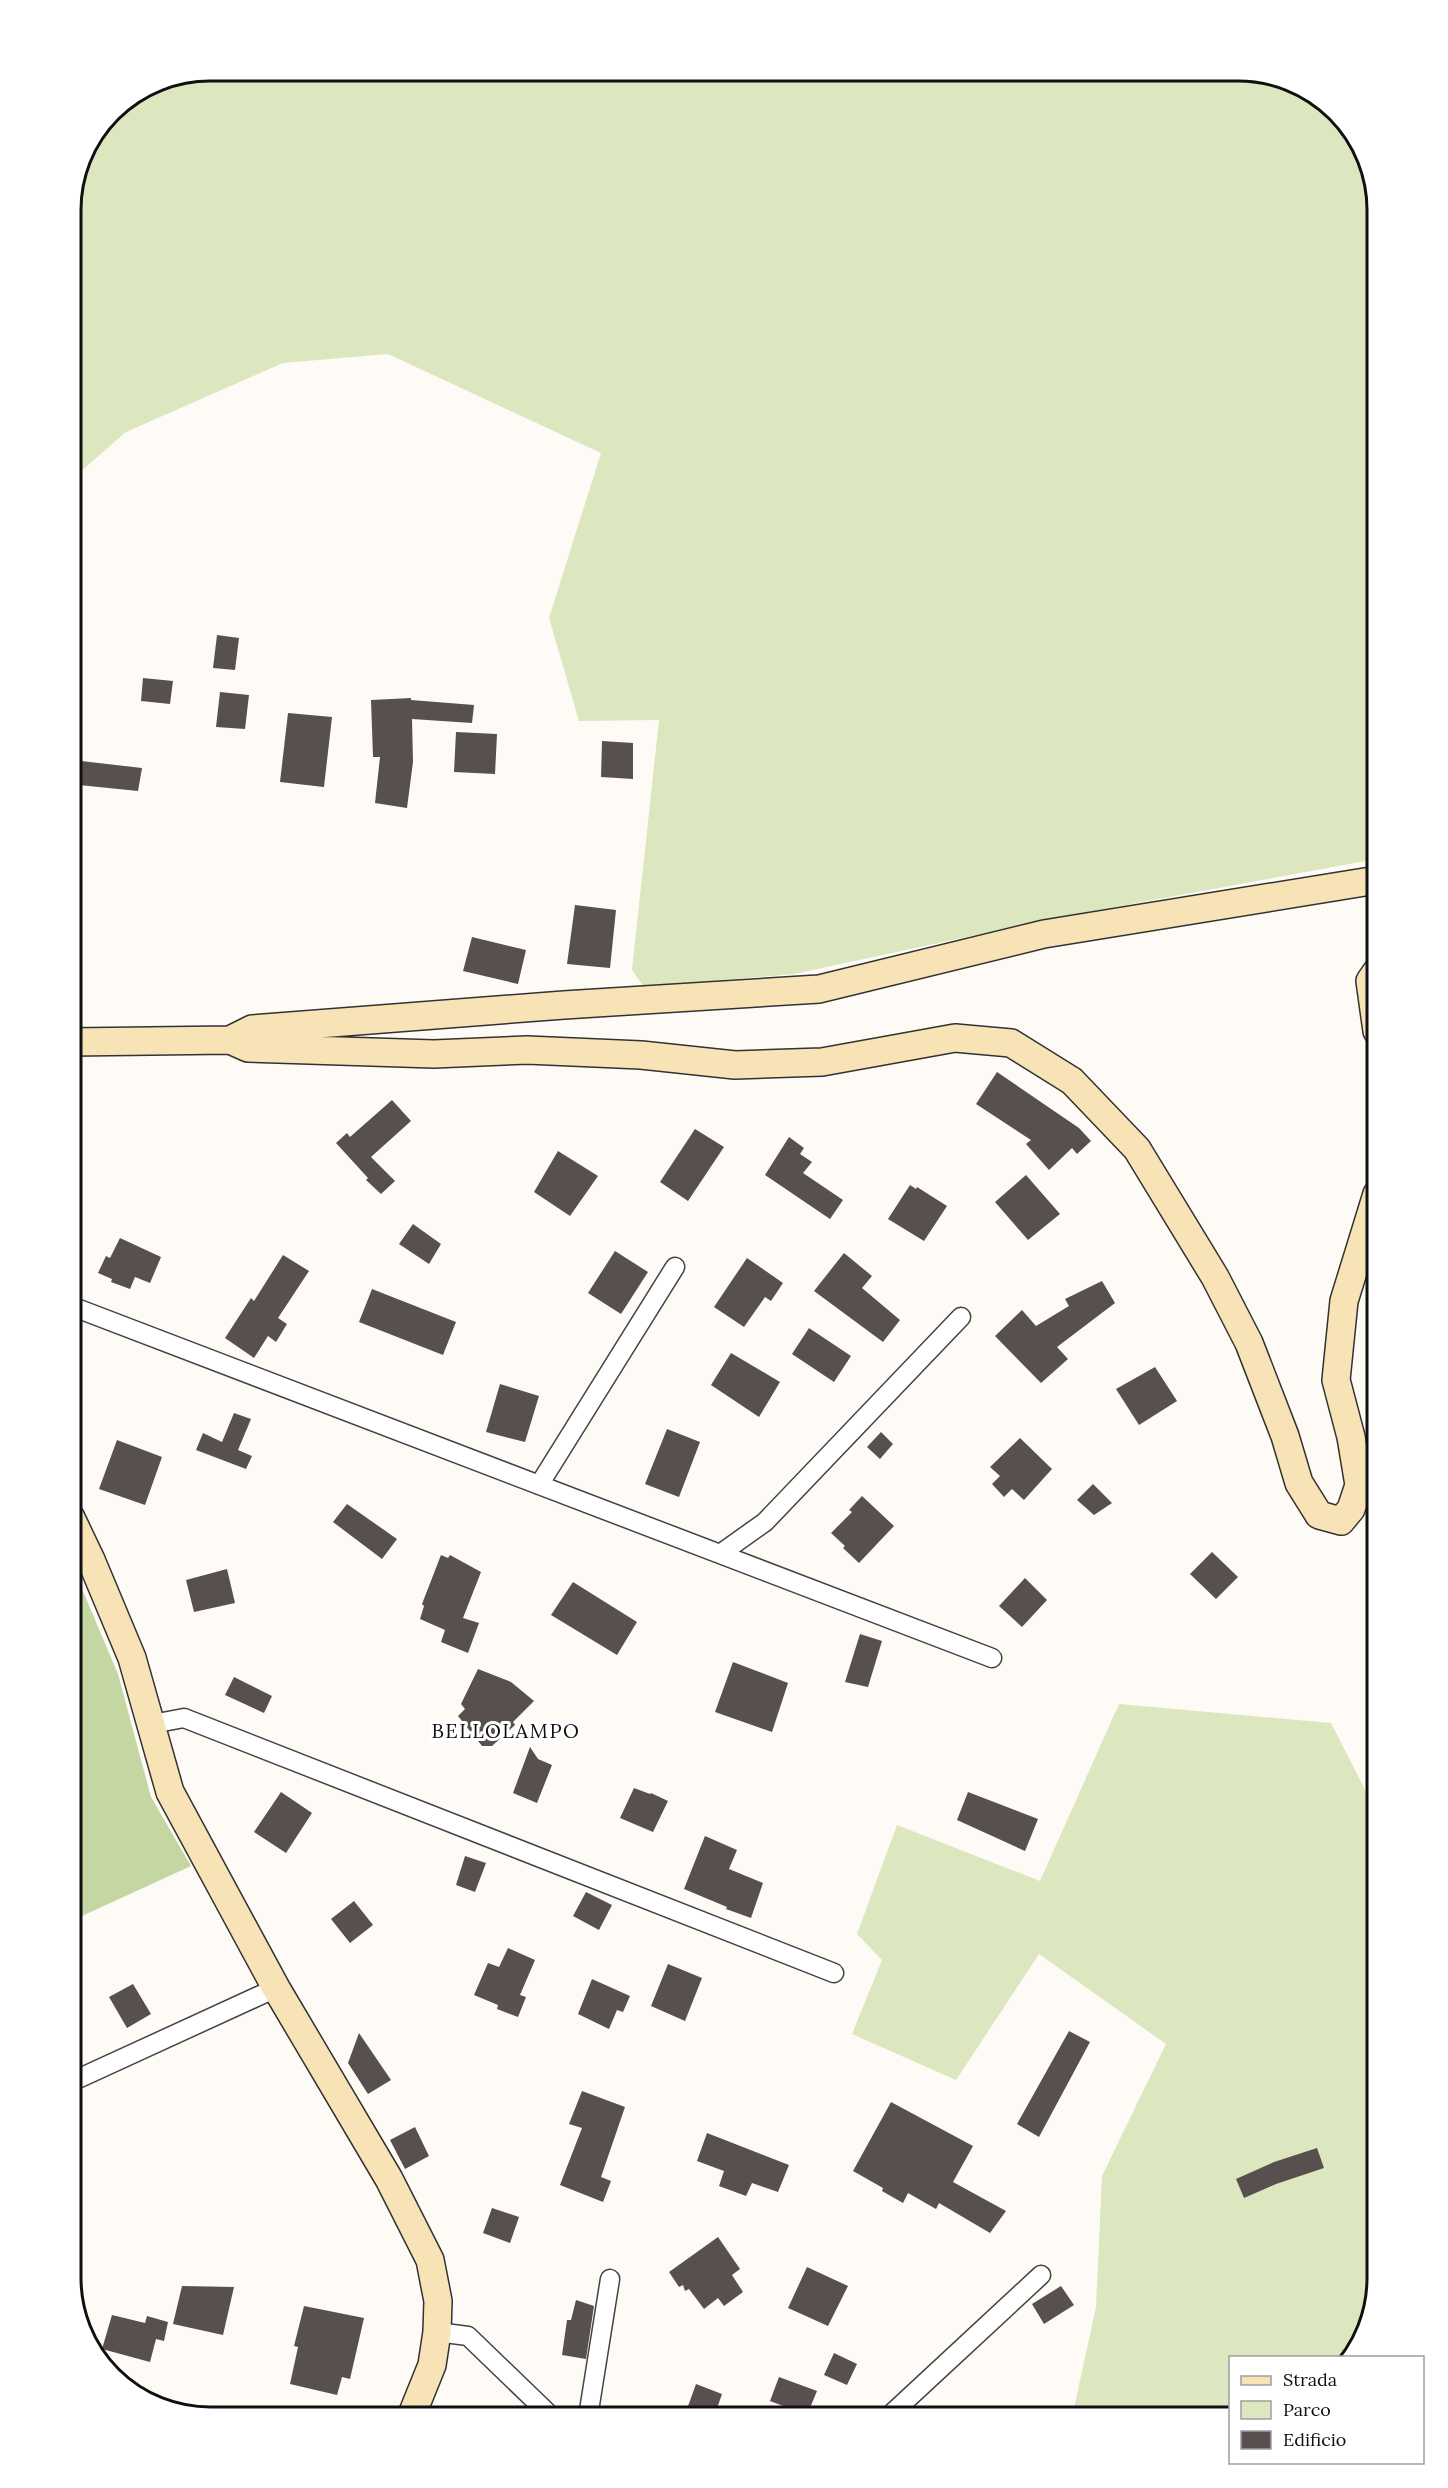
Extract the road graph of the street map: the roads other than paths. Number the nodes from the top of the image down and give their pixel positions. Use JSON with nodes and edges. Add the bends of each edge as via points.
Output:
{"nodes":[{"id":1,"x":1367,"y":882,"type":"edge"},
{"id":2,"x":230,"y":1040,"type":"junction"},
{"id":3,"x":81,"y":1042,"type":"edge"},
{"id":4,"x":1367,"y":1226,"type":"edge"},
{"id":5,"x":675,"y":1267,"type":"dead end"},
{"id":6,"x":81,"y":1310,"type":"edge"},
{"id":7,"x":961,"y":1317,"type":"dead end"},
{"id":8,"x":540,"y":1485,"type":"junction"},
{"id":9,"x":81,"y":1539,"type":"edge"},
{"id":10,"x":720,"y":1554,"type":"junction"},
{"id":11,"x":992,"y":1658,"type":"dead end"},
{"id":12,"x":152,"y":1724,"type":"junction"},
{"id":13,"x":834,"y":1973,"type":"dead end"},
{"id":14,"x":276,"y":1988,"type":"junction"},
{"id":15,"x":81,"y":2077,"type":"edge"},
{"id":16,"x":1041,"y":2275,"type":"dead end"},
{"id":17,"x":610,"y":2279,"type":"dead end"},
{"id":18,"x":437,"y":2332,"type":"junction"},
{"id":19,"x":415,"y":2407,"type":"edge"},
{"id":20,"x":542,"y":2407,"type":"edge"},
{"id":21,"x":590,"y":2407,"type":"edge"},
{"id":22,"x":899,"y":2407,"type":"edge"}],
"edges":[{"from":1,"to":2,"type":"main road","via":[[1044,934],[819,989],[252,1029]]},
{"from":2,"to":3,"type":"main road"},
{"from":2,"to":4,"type":"main road","via":[[248,1048],[434,1054],[527,1050],[641,1055],[735,1065],[822,1062],[955,1038],[1011,1043],[1072,1081],[1137,1149],[1215,1277],[1249,1343],[1299,1483],[1319,1515],[1341,1521],[1351,1509],[1359,1485],[1336,1380],[1344,1301]]},
{"from":5,"to":8,"type":"street"},
{"from":6,"to":8,"type":"street"},
{"from":7,"to":10,"type":"street","via":[[765,1522]]},
{"from":8,"to":10,"type":"street"},
{"from":9,"to":12,"type":"main road","via":[[132,1658]]},
{"from":10,"to":11,"type":"street"},
{"from":12,"to":13,"type":"street","via":[[184,1718]]},
{"from":12,"to":14,"type":"main road","via":[[170,1792]]},
{"from":14,"to":15,"type":"street"},
{"from":14,"to":18,"type":"main road","via":[[389,2179],[430,2260],[438,2301]]},
{"from":16,"to":22,"type":"street"},
{"from":17,"to":21,"type":"street"},
{"from":18,"to":19,"type":"main road","via":[[432,2366]]},
{"from":18,"to":20,"type":"street","via":[[468,2336]]}]}
